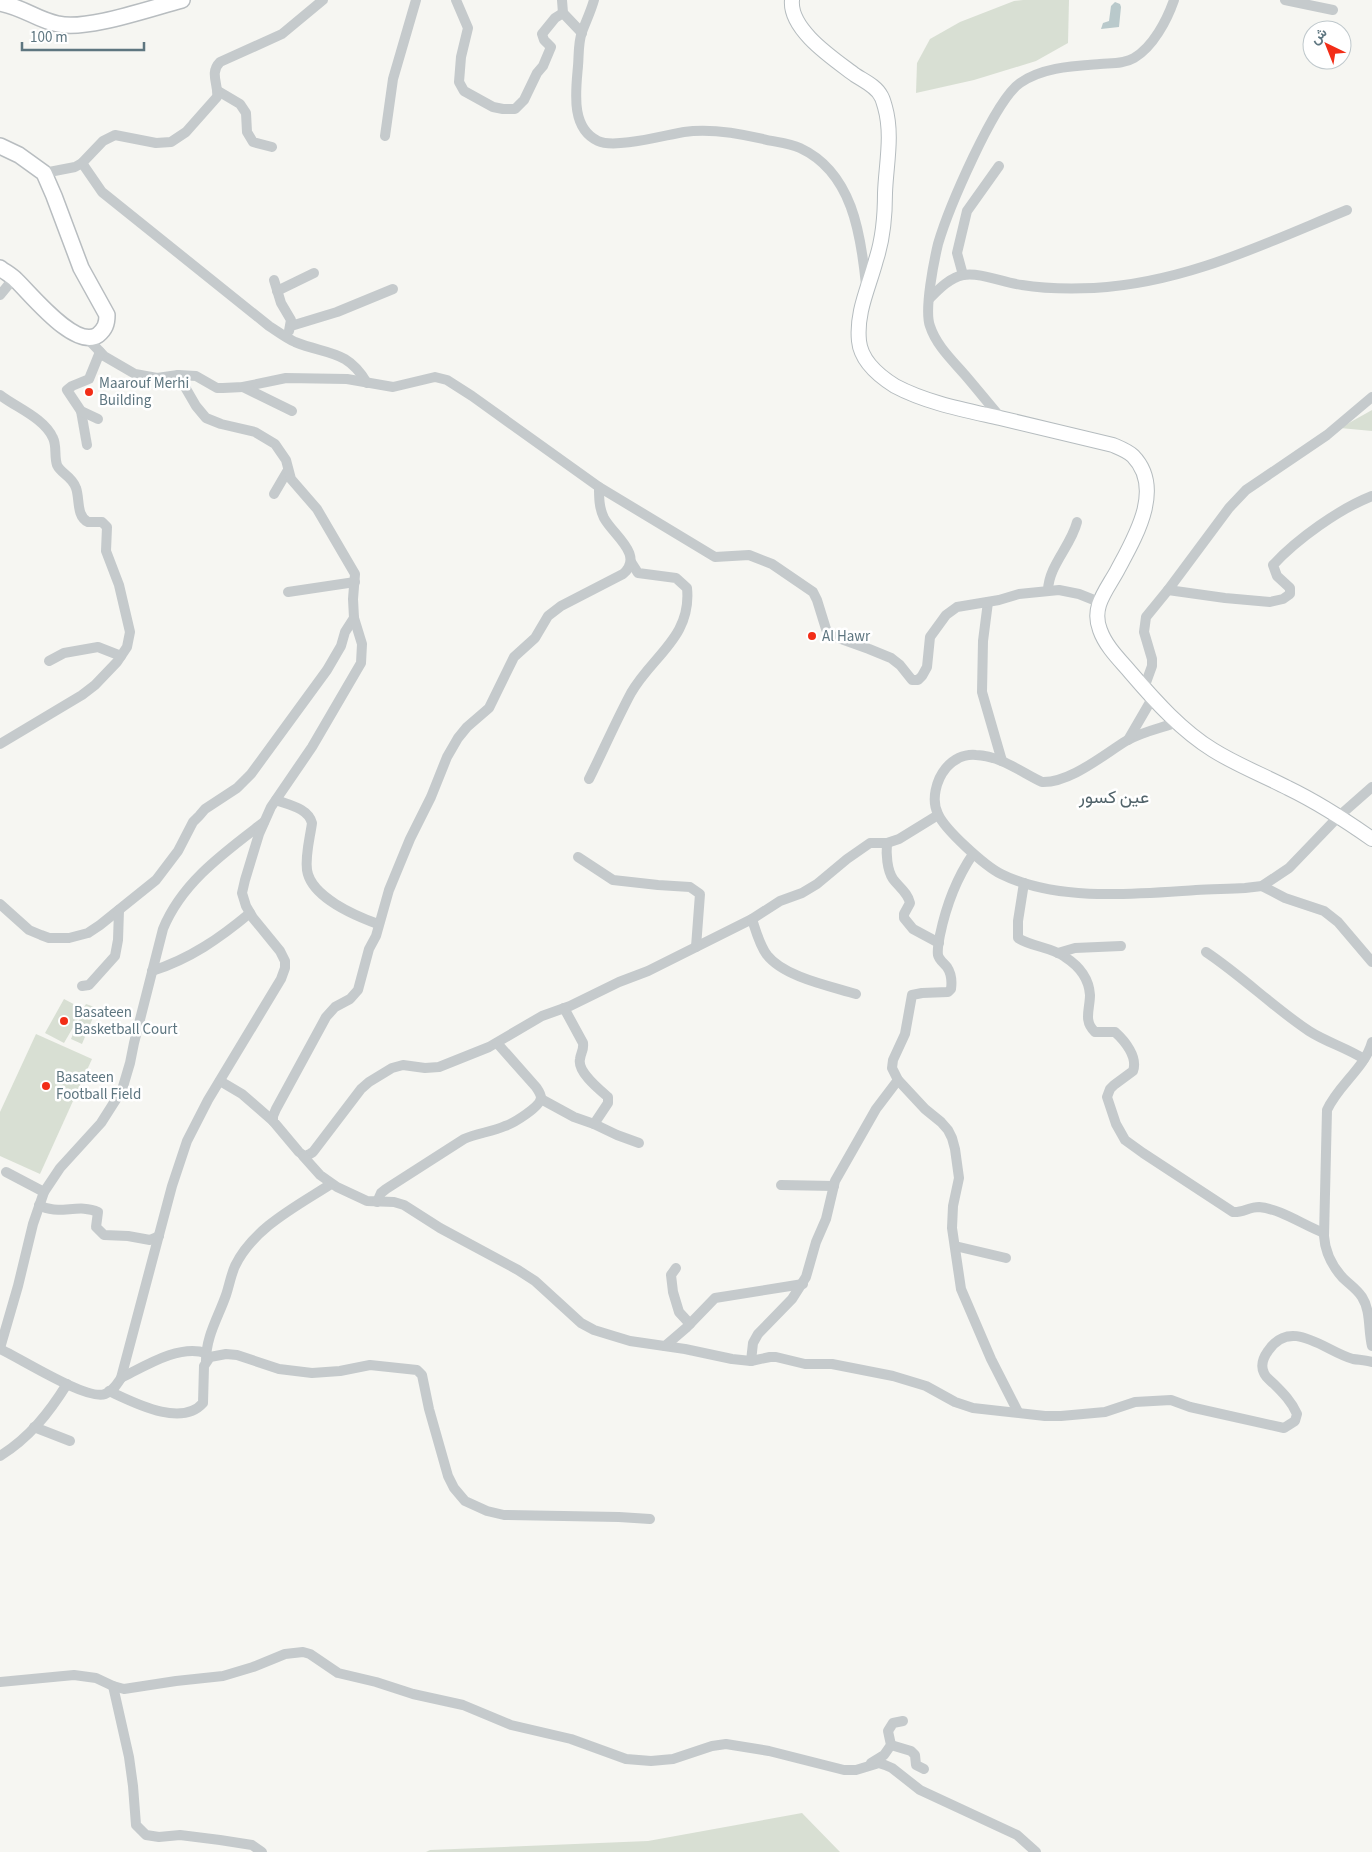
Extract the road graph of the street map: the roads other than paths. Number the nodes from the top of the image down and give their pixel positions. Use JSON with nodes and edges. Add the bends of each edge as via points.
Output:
{"nodes":[{"id":1,"x":182,"y":0,"type":"edge"},
{"id":2,"x":323,"y":0,"type":"edge"},
{"id":3,"x":416,"y":0,"type":"edge"},
{"id":4,"x":456,"y":0,"type":"edge"},
{"id":5,"x":562,"y":0,"type":"edge"},
{"id":6,"x":594,"y":0,"type":"edge"},
{"id":7,"x":792,"y":0,"type":"edge"},
{"id":8,"x":1174,"y":0,"type":"edge"},
{"id":9,"x":1285,"y":0,"type":"edge"},
{"id":10,"x":0,"y":3,"type":"edge"},
{"id":11,"x":1333,"y":10,"type":"dead end"},
{"id":12,"x":563,"y":13,"type":"junction"},
{"id":13,"x":582,"y":33,"type":"junction"},
{"id":14,"x":218,"y":91,"type":"junction"},
{"id":15,"x":385,"y":136,"type":"dead end"},
{"id":16,"x":0,"y":146,"type":"edge"},
{"id":17,"x":272,"y":147,"type":"dead end"},
{"id":18,"x":82,"y":163,"type":"junction"},
{"id":19,"x":999,"y":166,"type":"dead end"},
{"id":20,"x":44,"y":173,"type":"junction"},
{"id":21,"x":1347,"y":210,"type":"dead end"},
{"id":22,"x":0,"y":268,"type":"edge"},
{"id":23,"x":314,"y":273,"type":"dead end"},
{"id":24,"x":962,"y":275,"type":"junction"},
{"id":25,"x":14,"y":278,"type":"junction"},
{"id":26,"x":274,"y":280,"type":"dead end"},
{"id":27,"x":866,"y":288,"type":"junction"},
{"id":28,"x":393,"y":289,"type":"dead end"},
{"id":29,"x":277,"y":291,"type":"junction"},
{"id":30,"x":0,"y":295,"type":"edge"},
{"id":31,"x":928,"y":299,"type":"junction"},
{"id":32,"x":291,"y":326,"type":"junction"},
{"id":33,"x":285,"y":335,"type":"junction"},
{"id":34,"x":87,"y":338,"type":"junction"},
{"id":35,"x":100,"y":352,"type":"junction"},
{"id":36,"x":178,"y":375,"type":"junction"},
{"id":37,"x":366,"y":382,"type":"junction"},
{"id":38,"x":243,"y":386,"type":"junction"},
{"id":39,"x":0,"y":395,"type":"edge"},
{"id":40,"x":1372,"y":396,"type":"edge"},
{"id":41,"x":80,"y":411,"type":"junction"},
{"id":42,"x":292,"y":411,"type":"dead end"},
{"id":43,"x":1001,"y":418,"type":"junction"},
{"id":44,"x":98,"y":419,"type":"dead end"},
{"id":45,"x":87,"y":445,"type":"dead end"},
{"id":46,"x":288,"y":470,"type":"junction"},
{"id":47,"x":599,"y":487,"type":"junction"},
{"id":48,"x":274,"y":494,"type":"dead end"},
{"id":49,"x":1372,"y":496,"type":"edge"},
{"id":50,"x":1077,"y":522,"type":"dead end"},
{"id":51,"x":631,"y":562,"type":"junction"},
{"id":52,"x":355,"y":582,"type":"junction"},
{"id":53,"x":1048,"y":590,"type":"junction"},
{"id":54,"x":1168,"y":590,"type":"junction"},
{"id":55,"x":288,"y":592,"type":"dead end"},
{"id":56,"x":988,"y":602,"type":"junction"},
{"id":57,"x":1099,"y":602,"type":"junction"},
{"id":58,"x":354,"y":618,"type":"junction"},
{"id":59,"x":121,"y":656,"type":"junction"},
{"id":60,"x":49,"y":661,"type":"dead end"},
{"id":61,"x":1148,"y":692,"type":"junction"},
{"id":62,"x":1178,"y":722,"type":"junction"},
{"id":63,"x":1128,"y":740,"type":"junction"},
{"id":64,"x":0,"y":744,"type":"edge"},
{"id":65,"x":1002,"y":761,"type":"junction"},
{"id":66,"x":589,"y":779,"type":"dead end"},
{"id":67,"x":1372,"y":788,"type":"edge"},
{"id":68,"x":276,"y":800,"type":"junction"},
{"id":69,"x":938,"y":815,"type":"junction"},
{"id":70,"x":1338,"y":817,"type":"junction"},
{"id":71,"x":265,"y":821,"type":"junction"},
{"id":72,"x":1372,"y":838,"type":"edge"},
{"id":73,"x":887,"y":843,"type":"junction"},
{"id":74,"x":972,"y":854,"type":"junction"},
{"id":75,"x":578,"y":857,"type":"dead end"},
{"id":76,"x":1024,"y":883,"type":"junction"},
{"id":77,"x":1262,"y":886,"type":"junction"},
{"id":78,"x":0,"y":904,"type":"edge"},
{"id":79,"x":119,"y":910,"type":"junction"},
{"id":80,"x":250,"y":913,"type":"junction"},
{"id":81,"x":752,"y":919,"type":"junction"},
{"id":82,"x":378,"y":924,"type":"junction"},
{"id":83,"x":939,"y":943,"type":"junction"},
{"id":84,"x":1120,"y":946,"type":"dead end"},
{"id":85,"x":696,"y":947,"type":"junction"},
{"id":86,"x":1206,"y":952,"type":"dead end"},
{"id":87,"x":1058,"y":953,"type":"junction"},
{"id":88,"x":1372,"y":962,"type":"edge"},
{"id":89,"x":152,"y":971,"type":"junction"},
{"id":90,"x":82,"y":986,"type":"dead end"},
{"id":91,"x":856,"y":994,"type":"dead end"},
{"id":92,"x":564,"y":1008,"type":"junction"},
{"id":93,"x":1372,"y":1042,"type":"edge"},
{"id":94,"x":496,"y":1043,"type":"junction"},
{"id":95,"x":1368,"y":1057,"type":"edge"},
{"id":96,"x":898,"y":1080,"type":"junction"},
{"id":97,"x":220,"y":1081,"type":"junction"},
{"id":98,"x":541,"y":1099,"type":"junction"},
{"id":99,"x":273,"y":1122,"type":"junction"},
{"id":100,"x":594,"y":1124,"type":"junction"},
{"id":101,"x":640,"y":1143,"type":"dead end"},
{"id":102,"x":303,"y":1156,"type":"junction"},
{"id":103,"x":6,"y":1172,"type":"dead end"},
{"id":104,"x":331,"y":1184,"type":"junction"},
{"id":105,"x":781,"y":1185,"type":"dead end"},
{"id":106,"x":834,"y":1186,"type":"junction"},
{"id":107,"x":44,"y":1192,"type":"junction"},
{"id":108,"x":377,"y":1202,"type":"junction"},
{"id":109,"x":38,"y":1205,"type":"junction"},
{"id":110,"x":1324,"y":1233,"type":"junction"},
{"id":111,"x":159,"y":1236,"type":"junction"},
{"id":112,"x":955,"y":1246,"type":"junction"},
{"id":113,"x":1006,"y":1258,"type":"dead end"},
{"id":114,"x":676,"y":1268,"type":"dead end"},
{"id":115,"x":803,"y":1284,"type":"junction"},
{"id":116,"x":690,"y":1324,"type":"junction"},
{"id":117,"x":665,"y":1346,"type":"junction"},
{"id":118,"x":1372,"y":1346,"type":"edge"},
{"id":119,"x":0,"y":1348,"type":"edge"},
{"id":120,"x":206,"y":1357,"type":"junction"},
{"id":121,"x":751,"y":1361,"type":"junction"},
{"id":122,"x":1372,"y":1362,"type":"edge"},
{"id":123,"x":121,"y":1378,"type":"junction"},
{"id":124,"x":66,"y":1384,"type":"junction"},
{"id":125,"x":109,"y":1391,"type":"junction"},
{"id":126,"x":1018,"y":1412,"type":"junction"},
{"id":127,"x":34,"y":1427,"type":"junction"},
{"id":128,"x":70,"y":1441,"type":"dead end"},
{"id":129,"x":0,"y":1456,"type":"edge"},
{"id":130,"x":650,"y":1519,"type":"dead end"},
{"id":131,"x":0,"y":1682,"type":"edge"},
{"id":132,"x":113,"y":1686,"type":"junction"},
{"id":133,"x":903,"y":1721,"type":"dead end"},
{"id":134,"x":891,"y":1745,"type":"junction"},
{"id":135,"x":866,"y":1767,"type":"junction"},
{"id":136,"x":924,"y":1769,"type":"dead end"},
{"id":137,"x":262,"y":1852,"type":"edge"},
{"id":138,"x":1036,"y":1852,"type":"edge"}],
"edges":[{"from":1,"to":10,"type":"main road","via":[[70,26]]},
{"from":2,"to":14,"type":"street","via":[[282,34],[220,62],[214,71]]},
{"from":3,"to":15,"type":"street","via":[[393,79]]},
{"from":4,"to":12,"type":"street","via":[[468,28],[459,82],[464,91],[492,107],[503,109],[515,109],[524,100],[550,47],[542,34]]},
{"from":5,"to":12,"type":"street"},
{"from":6,"to":13,"type":"street"},
{"from":7,"to":27,"type":"main road","via":[[796,19],[805,32],[829,55],[870,84],[881,96],[886,110],[889,133],[884,220],[877,260]]},
{"from":8,"to":31,"type":"street","via":[[1150,43],[1133,59],[1049,70],[1020,83],[1010,92],[957,194],[938,243]]},
{"from":9,"to":11,"type":"street"},
{"from":12,"to":13,"type":"street"},
{"from":13,"to":27,"type":"street","via":[[576,108],[582,126],[591,136],[598,142],[611,143],[686,131],[715,131],[798,147],[813,155],[838,180],[848,201],[862,248]]},
{"from":14,"to":17,"type":"street","via":[[240,104],[246,113],[247,132],[253,142]]},
{"from":14,"to":18,"type":"street","via":[[213,103],[171,142],[156,144],[115,135],[104,141]]},
{"from":16,"to":20,"type":"main road"},
{"from":18,"to":20,"type":"street"},
{"from":18,"to":33,"type":"street","via":[[102,192]]},
{"from":19,"to":24,"type":"street","via":[[967,211],[957,253]]},
{"from":20,"to":34,"type":"main road","via":[[81,268],[107,315],[103,330]]},
{"from":21,"to":24,"type":"street","via":[[1194,271],[1136,284],[1042,288]]},
{"from":22,"to":25,"type":"main road"},
{"from":23,"to":29,"type":"street"},
{"from":24,"to":31,"type":"street"},
{"from":25,"to":30,"type":"street"},
{"from":25,"to":34,"type":"main road","via":[[67,329]]},
{"from":26,"to":29,"type":"street"},
{"from":27,"to":43,"type":"main road","via":[[858,321],[859,342],[862,354],[871,366],[908,392]]},
{"from":28,"to":32,"type":"street","via":[[337,312]]},
{"from":29,"to":32,"type":"street"},
{"from":31,"to":43,"type":"street","via":[[928,319],[933,335]]},
{"from":32,"to":33,"type":"street"},
{"from":33,"to":37,"type":"street","via":[[294,342],[345,358]]},
{"from":34,"to":35,"type":"street"},
{"from":35,"to":36,"type":"street","via":[[135,374],[157,378]]},
{"from":35,"to":41,"type":"street","via":[[89,379],[66,390]]},
{"from":36,"to":38,"type":"street","via":[[196,376],[216,388]]},
{"from":36,"to":46,"type":"street","via":[[206,418],[267,438],[282,453]]},
{"from":37,"to":38,"type":"street","via":[[286,378]]},
{"from":37,"to":47,"type":"street","via":[[393,387],[435,377],[447,380]]},
{"from":38,"to":42,"type":"street"},
{"from":39,"to":59,"type":"street","via":[[35,418],[49,432],[54,442],[57,465],[76,487],[82,517],[88,522],[102,522],[107,528],[106,551],[119,586],[130,632]]},
{"from":40,"to":54,"type":"street","via":[[1327,435],[1246,490]]},
{"from":41,"to":44,"type":"street"},
{"from":41,"to":45,"type":"street"},
{"from":43,"to":57,"type":"main road","via":[[1114,445],[1132,455],[1139,464],[1147,488],[1144,512]]},
{"from":46,"to":48,"type":"street"},
{"from":46,"to":52,"type":"street","via":[[296,486],[324,520],[350,564]]},
{"from":47,"to":51,"type":"street","via":[[603,518],[628,549]]},
{"from":47,"to":56,"type":"street","via":[[714,557],[749,555],[772,564],[813,592],[830,635],[891,658],[912,680],[918,680],[927,667],[930,637],[946,615],[957,607]]},
{"from":49,"to":54,"type":"street","via":[[1352,504],[1284,552],[1273,565],[1277,576],[1290,588],[1290,594],[1283,599],[1270,602]]},
{"from":50,"to":53,"type":"street","via":[[1072,538],[1053,570]]},
{"from":51,"to":66,"type":"street","via":[[638,573],[676,578],[688,588],[687,613],[680,632],[632,691]]},
{"from":51,"to":82,"type":"street","via":[[622,574],[554,612],[535,638],[514,657],[489,708],[467,727],[447,758],[403,854]]},
{"from":52,"to":55,"type":"street"},
{"from":52,"to":58,"type":"street"},
{"from":53,"to":56,"type":"street"},
{"from":53,"to":57,"type":"street","via":[[1079,594]]},
{"from":54,"to":61,"type":"street","via":[[1144,622],[1152,659]]},
{"from":56,"to":65,"type":"street","via":[[982,692]]},
{"from":57,"to":61,"type":"main road","via":[[1097,620],[1106,644]]},
{"from":58,"to":68,"type":"street","via":[[362,644],[362,663]]},
{"from":58,"to":79,"type":"street","via":[[330,665],[251,774],[237,788],[205,809],[193,822],[161,874]]},
{"from":59,"to":60,"type":"street","via":[[98,647],[64,653]]},
{"from":59,"to":64,"type":"street","via":[[105,676],[82,695]]},
{"from":61,"to":62,"type":"main road"},
{"from":61,"to":63,"type":"street"},
{"from":62,"to":63,"type":"street"},
{"from":62,"to":70,"type":"main road","via":[[1213,750]]},
{"from":63,"to":65,"type":"street","via":[[1071,775],[1047,782]]},
{"from":65,"to":69,"type":"street","via":[[966,755],[952,762],[936,787]]},
{"from":67,"to":70,"type":"street"},
{"from":68,"to":71,"type":"street"},
{"from":68,"to":82,"type":"street","via":[[311,817],[306,869],[313,884],[355,916]]},
{"from":69,"to":73,"type":"street"},
{"from":69,"to":74,"type":"street"},
{"from":70,"to":72,"type":"main road"},
{"from":70,"to":77,"type":"street","via":[[1289,868]]},
{"from":71,"to":80,"type":"street","via":[[254,847],[242,893]]},
{"from":71,"to":89,"type":"street","via":[[184,891],[163,929]]},
{"from":73,"to":81,"type":"street","via":[[870,843],[817,884],[780,901]]},
{"from":73,"to":83,"type":"street","via":[[892,878],[910,902],[904,918],[913,929]]},
{"from":74,"to":76,"type":"street","via":[[1002,874]]},
{"from":74,"to":83,"type":"street","via":[[954,887]]},
{"from":75,"to":85,"type":"street","via":[[613,880],[690,887],[700,894]]},
{"from":76,"to":77,"type":"street","via":[[1101,895]]},
{"from":76,"to":87,"type":"street","via":[[1018,938]]},
{"from":77,"to":88,"type":"street","via":[[1285,898],[1324,911],[1338,922]]},
{"from":78,"to":79,"type":"street","via":[[35,933],[49,938],[78,937],[88,933]]},
{"from":79,"to":90,"type":"street","via":[[114,956],[88,984]]},
{"from":80,"to":89,"type":"street","via":[[182,961]]},
{"from":80,"to":97,"type":"street","via":[[280,951],[285,968]]},
{"from":81,"to":85,"type":"street"},
{"from":81,"to":91,"type":"street","via":[[767,955],[777,964],[791,972]]},
{"from":82,"to":99,"type":"street","via":[[358,990],[326,1018],[276,1109]]},
{"from":83,"to":96,"type":"street","via":[[939,957],[948,968],[951,989],[948,992],[912,995],[905,1034],[893,1060],[892,1068]]},
{"from":84,"to":87,"type":"street","via":[[1075,948]]},
{"from":85,"to":92,"type":"street"},
{"from":86,"to":95,"type":"street","via":[[1311,1032]]},
{"from":87,"to":110,"type":"street","via":[[1085,976],[1090,996],[1087,1016],[1091,1029],[1115,1032],[1135,1063],[1133,1071],[1114,1084],[1108,1097],[1125,1140],[1233,1212],[1258,1207]]},
{"from":89,"to":107,"type":"street","via":[[122,1090],[105,1118],[60,1168]]},
{"from":92,"to":94,"type":"street","via":[[542,1016]]},
{"from":92,"to":100,"type":"street","via":[[583,1043],[581,1065],[594,1086],[608,1097],[608,1103]]},
{"from":93,"to":95,"type":"street"},
{"from":94,"to":98,"type":"street","via":[[536,1087]]},
{"from":94,"to":102,"type":"street","via":[[439,1067],[403,1065],[380,1075],[361,1089],[313,1152]]},
{"from":95,"to":110,"type":"street","via":[[1327,1110]]},
{"from":96,"to":106,"type":"street","via":[[876,1109]]},
{"from":96,"to":112,"type":"street","via":[[941,1122],[952,1138],[959,1178],[952,1220]]},
{"from":97,"to":99,"type":"street","via":[[242,1094]]},
{"from":97,"to":111,"type":"street","via":[[187,1141]]},
{"from":98,"to":100,"type":"street"},
{"from":98,"to":108,"type":"street","via":[[528,1113],[504,1127],[464,1139],[394,1183],[381,1193]]},
{"from":99,"to":102,"type":"street"},
{"from":100,"to":101,"type":"street"},
{"from":102,"to":104,"type":"street"},
{"from":103,"to":107,"type":"street"},
{"from":104,"to":108,"type":"street","via":[[355,1197]]},
{"from":104,"to":120,"type":"street","via":[[279,1218],[247,1247],[236,1265],[210,1334]]},
{"from":105,"to":106,"type":"street"},
{"from":106,"to":115,"type":"street"},
{"from":107,"to":109,"type":"street"},
{"from":108,"to":117,"type":"street","via":[[404,1205],[518,1270],[535,1281],[581,1323],[594,1330]]},
{"from":109,"to":111,"type":"street","via":[[67,1211],[90,1208],[98,1212],[96,1227],[104,1235],[150,1240]]},
{"from":109,"to":119,"type":"street"},
{"from":110,"to":118,"type":"street","via":[[1334,1267],[1361,1295],[1366,1305]]},
{"from":111,"to":123,"type":"street"},
{"from":112,"to":113,"type":"street"},
{"from":112,"to":126,"type":"street","via":[[960,1284],[967,1305]]},
{"from":114,"to":116,"type":"street","via":[[671,1275],[673,1292],[679,1312]]},
{"from":115,"to":116,"type":"street","via":[[715,1298]]},
{"from":115,"to":121,"type":"street","via":[[758,1334],[753,1343]]},
{"from":116,"to":117,"type":"street"},
{"from":117,"to":121,"type":"street"},
{"from":119,"to":124,"type":"street"},
{"from":120,"to":123,"type":"street","via":[[196,1350],[172,1354]]},
{"from":120,"to":125,"type":"street","via":[[203,1403],[192,1412],[157,1410]]},
{"from":120,"to":130,"type":"street","via":[[237,1355],[279,1369],[312,1373],[370,1365],[414,1369],[422,1375],[448,1476],[465,1501],[504,1515]]},
{"from":121,"to":126,"type":"street","via":[[770,1357],[805,1364],[832,1364],[916,1383],[966,1406]]},
{"from":122,"to":126,"type":"street","via":[[1353,1359],[1322,1343],[1298,1336],[1280,1339],[1273,1344],[1264,1358],[1263,1372],[1289,1400],[1297,1414],[1295,1421],[1284,1428],[1171,1400],[1135,1402],[1088,1414],[1045,1416]]},
{"from":123,"to":125,"type":"street"},
{"from":124,"to":125,"type":"street","via":[[97,1395]]},
{"from":124,"to":127,"type":"street"},
{"from":127,"to":128,"type":"street"},
{"from":127,"to":129,"type":"street","via":[[28,1436]]},
{"from":131,"to":132,"type":"street","via":[[74,1675],[96,1678]]},
{"from":132,"to":135,"type":"street","via":[[124,1689],[223,1676],[285,1654],[303,1652],[338,1673],[464,1705],[511,1725],[571,1739],[626,1759],[651,1762],[673,1759],[726,1744],[770,1751],[844,1770]]},
{"from":132,"to":137,"type":"street","via":[[134,1786],[136,1825],[140,1830],[146,1835],[180,1835],[252,1845]]},
{"from":133,"to":134,"type":"street","via":[[893,1723],[888,1731]]},
{"from":134,"to":135,"type":"street","via":[[884,1755]]},
{"from":134,"to":136,"type":"street","via":[[911,1751],[916,1765]]},
{"from":135,"to":138,"type":"street","via":[[879,1763],[892,1768],[920,1790],[1017,1835]]}]}
